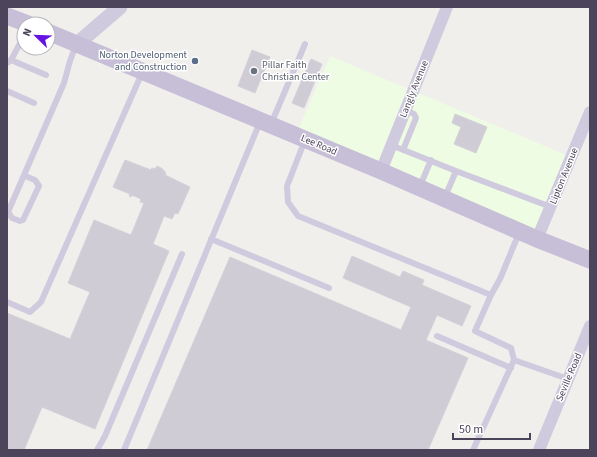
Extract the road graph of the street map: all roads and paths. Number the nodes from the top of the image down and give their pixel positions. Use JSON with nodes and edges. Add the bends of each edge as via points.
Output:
{"nodes":[{"id":1,"x":120,"y":7,"type":"edge"},
{"id":2,"x":447,"y":7,"type":"edge"},
{"id":3,"x":56,"y":35,"type":"edge"},
{"id":4,"x":77,"y":44,"type":"junction"},
{"id":5,"x":305,"y":44,"type":"dead end"},
{"id":6,"x":16,"y":49,"type":"edge"},
{"id":7,"x":9,"y":61,"type":"edge"},
{"id":8,"x":142,"y":71,"type":"junction"},
{"id":9,"x":46,"y":75,"type":"dead end"},
{"id":10,"x":7,"y":91,"type":"edge"},
{"id":11,"x":34,"y":103,"type":"dead end"},
{"id":12,"x":405,"y":110,"type":"junction"},
{"id":13,"x":590,"y":112,"type":"edge"},
{"id":14,"x":266,"y":123,"type":"junction"},
{"id":15,"x":305,"y":139,"type":"junction"},
{"id":16,"x":391,"y":145,"type":"junction"},
{"id":17,"x":403,"y":150,"type":"junction"},
{"id":18,"x":431,"y":160,"type":"junction"},
{"id":19,"x":381,"y":171,"type":"junction"},
{"id":20,"x":456,"y":171,"type":"junction"},
{"id":21,"x":25,"y":176,"type":"junction"},
{"id":22,"x":419,"y":188,"type":"junction"},
{"id":23,"x":444,"y":199,"type":"junction"},
{"id":24,"x":551,"y":207,"type":"junction"},
{"id":25,"x":520,"y":232,"type":"junction"},
{"id":26,"x":211,"y":239,"type":"junction"},
{"id":27,"x":537,"y":239,"type":"junction"},
{"id":28,"x":182,"y":254,"type":"dead end"},
{"id":29,"x":590,"y":260,"type":"edge"},
{"id":30,"x":329,"y":288,"type":"dead end"},
{"id":31,"x":491,"y":295,"type":"junction"},
{"id":32,"x":7,"y":302,"type":"edge"},
{"id":33,"x":590,"y":326,"type":"edge"},
{"id":34,"x":437,"y":336,"type":"dead end"},
{"id":35,"x":514,"y":360,"type":"junction"},
{"id":36,"x":511,"y":368,"type":"junction"},
{"id":37,"x":568,"y":379,"type":"junction"},
{"id":38,"x":97,"y":450,"type":"edge"},
{"id":39,"x":124,"y":450,"type":"edge"},
{"id":40,"x":474,"y":450,"type":"edge"},
{"id":41,"x":539,"y":450,"type":"edge"}],
"edges":[{"from":1,"to":4,"type":"street"},
{"from":2,"to":12,"type":"street","name":"Langly Avenue"},
{"from":3,"to":4,"type":"main road","name":"Lee Road"},
{"from":4,"to":8,"type":"main road","name":"Lee Road"},
{"from":4,"to":21,"type":"lane","via":[[64,83]]},
{"from":5,"to":14,"type":"lane"},
{"from":6,"to":7,"type":"lane"},
{"from":7,"to":9,"type":"lane"},
{"from":8,"to":14,"type":"main road","name":"Lee Road"},
{"from":8,"to":32,"type":"lane","via":[[41,302],[30,312]]},
{"from":10,"to":11,"type":"lane"},
{"from":12,"to":16,"type":"street","name":"Langly Avenue"},
{"from":12,"to":17,"type":"lane","via":[[414,114],[416,118]]},
{"from":13,"to":24,"type":"street","name":"Lipton Avenue"},
{"from":14,"to":15,"type":"main road","name":"Lee Road"},
{"from":14,"to":26,"type":"lane"},
{"from":15,"to":19,"type":"main road","name":"Lee Road"},
{"from":15,"to":31,"type":"lane","via":[[287,186],[288,202],[298,216]]},
{"from":16,"to":17,"type":"lane"},
{"from":16,"to":19,"type":"street","name":"Langly Avenue"},
{"from":17,"to":18,"type":"lane"},
{"from":18,"to":20,"type":"lane"},
{"from":18,"to":22,"type":"lane"},
{"from":19,"to":22,"type":"main road","name":"Lee Road"},
{"from":20,"to":23,"type":"lane"},
{"from":20,"to":24,"type":"lane"},
{"from":21,"to":21,"type":"lane","via":[[8,212],[12,218],[20,221],[23,220],[39,186],[35,180]]},
{"from":22,"to":23,"type":"main road","name":"Lee Road"},
{"from":23,"to":25,"type":"main road","name":"Lee Road"},
{"from":24,"to":27,"type":"street","name":"Lipton Avenue"},
{"from":25,"to":27,"type":"main road","name":"Lee Road"},
{"from":25,"to":31,"type":"lane"},
{"from":26,"to":30,"type":"lane"},
{"from":26,"to":39,"type":"lane"},
{"from":27,"to":29,"type":"main road","name":"Lee Road"},
{"from":28,"to":38,"type":"lane"},
{"from":31,"to":35,"type":"lane","via":[[475,332],[511,348]]},
{"from":33,"to":37,"type":"street","name":"Seville Road"},
{"from":34,"to":36,"type":"lane"},
{"from":35,"to":36,"type":"lane"},
{"from":35,"to":37,"type":"lane"},
{"from":36,"to":40,"type":"lane"},
{"from":37,"to":41,"type":"street","name":"Seville Road"}]}
